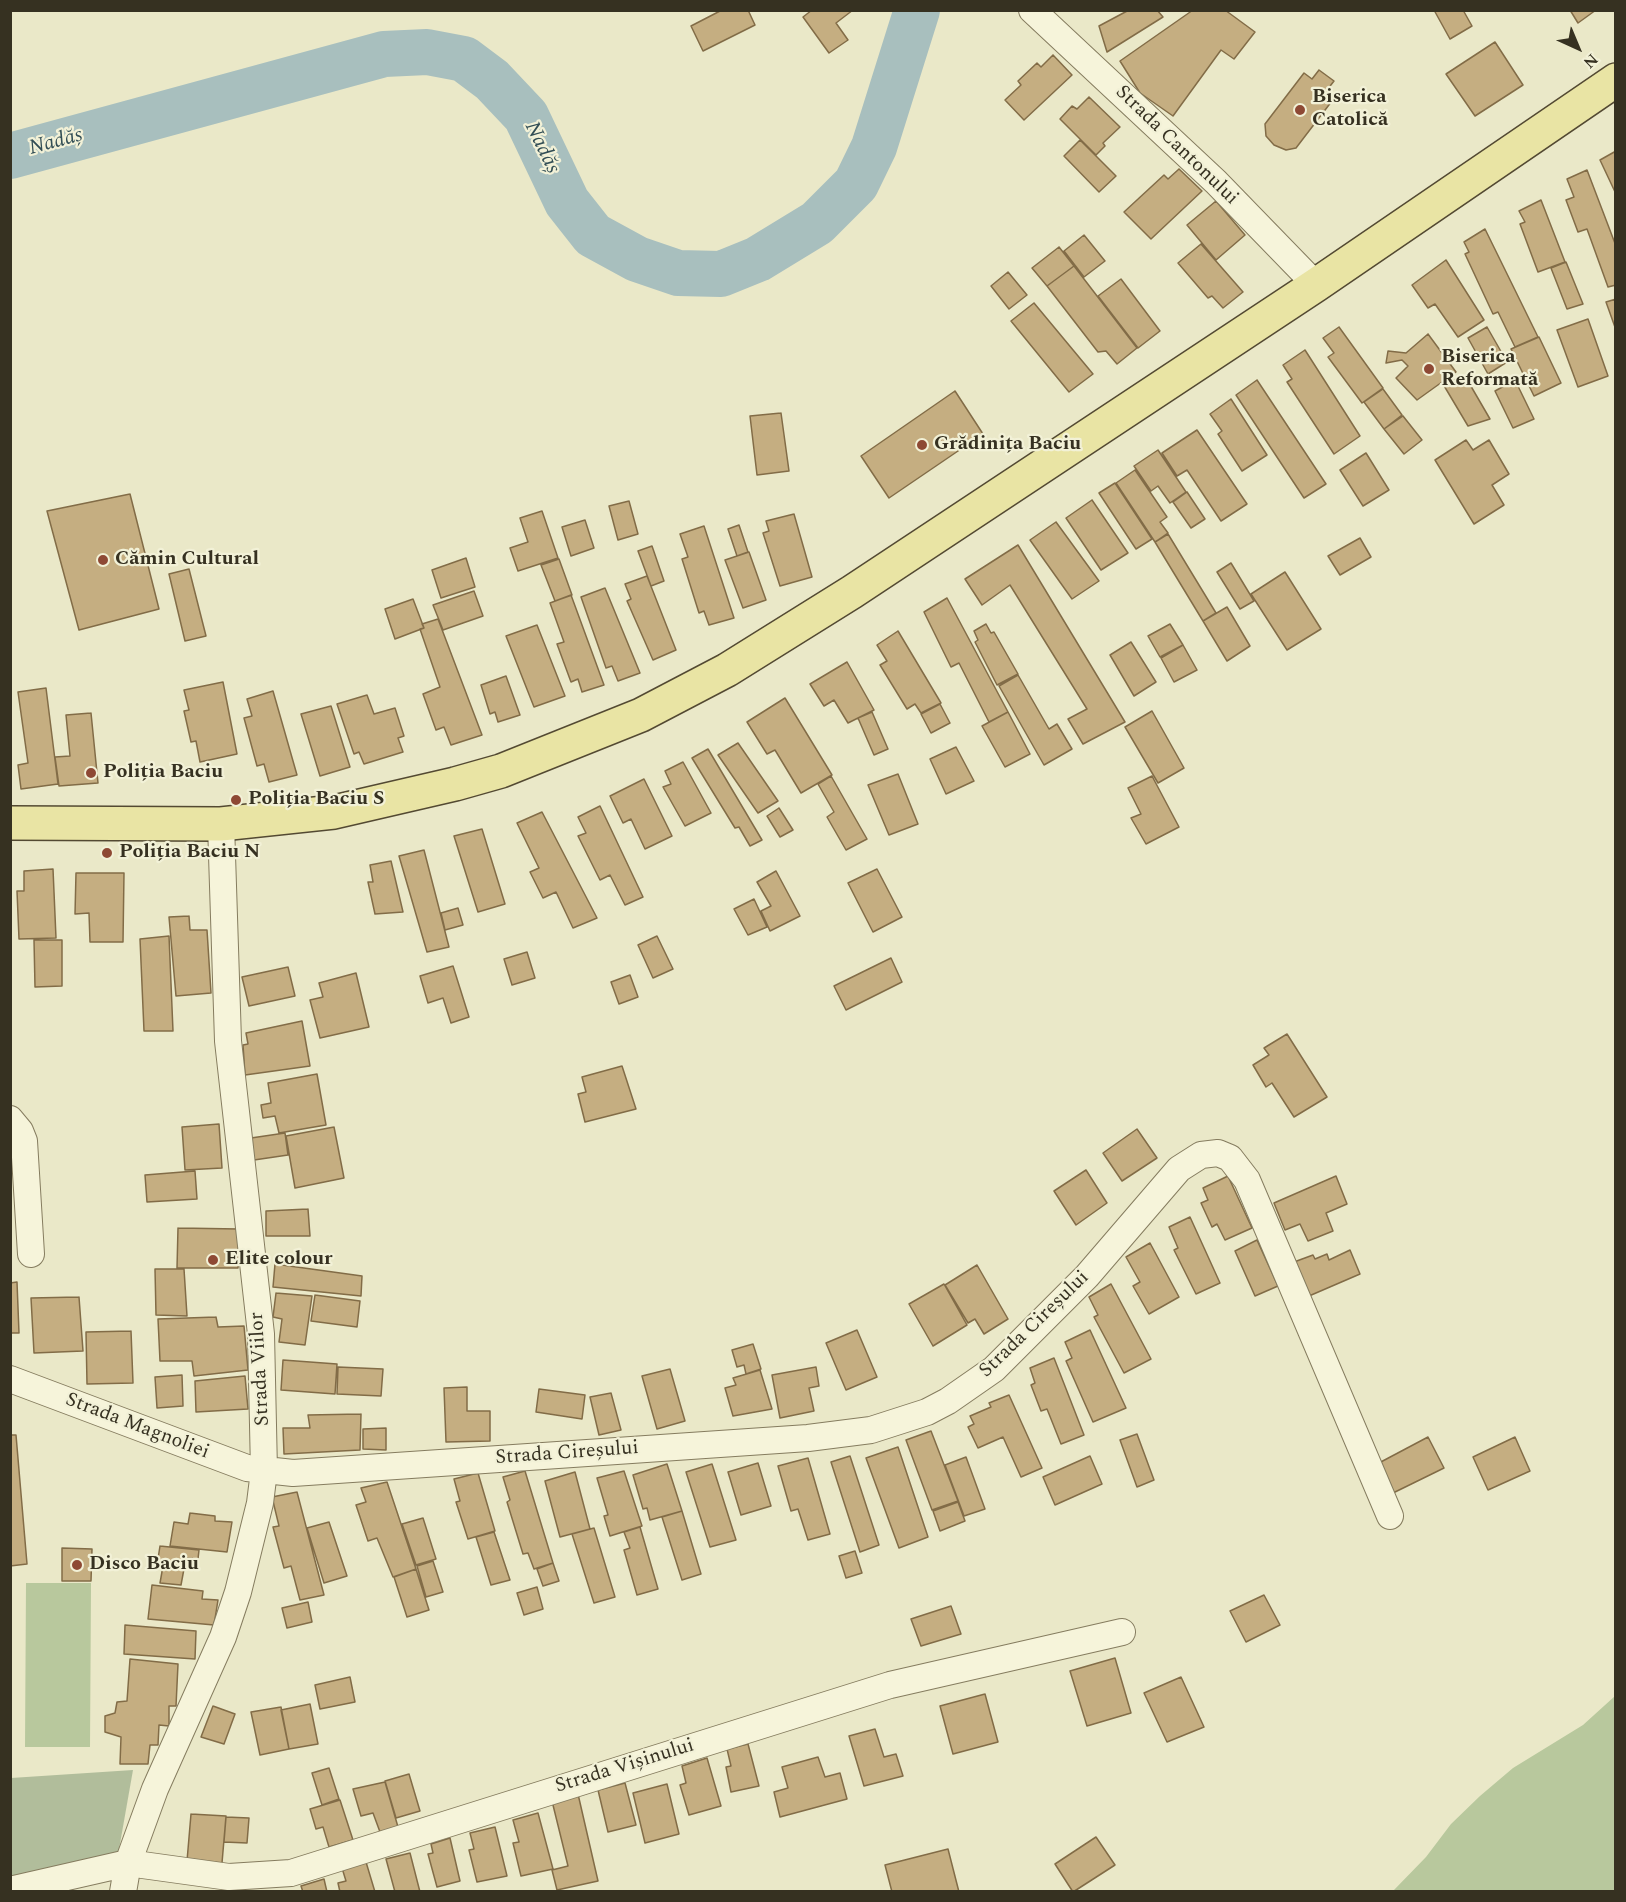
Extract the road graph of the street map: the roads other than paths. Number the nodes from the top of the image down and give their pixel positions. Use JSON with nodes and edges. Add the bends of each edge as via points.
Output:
{"nodes":[{"id":1,"x":1032,"y":10,"type":"edge"},
{"id":2,"x":1616,"y":80,"type":"edge"},
{"id":3,"x":1316,"y":285,"type":"junction"},
{"id":4,"x":10,"y":823,"type":"edge"},
{"id":5,"x":221,"y":824,"type":"junction"},
{"id":6,"x":10,"y":1119,"type":"edge"},
{"id":7,"x":31,"y":1254,"type":"dead end"},
{"id":8,"x":10,"y":1379,"type":"edge"},
{"id":9,"x":264,"y":1472,"type":"junction"},
{"id":10,"x":1390,"y":1516,"type":"dead end"},
{"id":11,"x":1122,"y":1632,"type":"dead end"},
{"id":12,"x":128,"y":1863,"type":"junction"},
{"id":13,"x":10,"y":1890,"type":"edge"},
{"id":14,"x":123,"y":1892,"type":"edge"}],
"edges":[{"from":1,"to":3,"type":"street","name":"Strada Cantonului","via":[[1216,182]]},
{"from":2,"to":3,"type":"main road"},
{"from":3,"to":5,"type":"main road","via":[[818,614],[727,670],[641,715],[549,754],[455,784],[334,812]]},
{"from":4,"to":5,"type":"main road"},
{"from":5,"to":9,"type":"street","name":"Strada Viilor","via":[[228,1041],[261,1334]]},
{"from":6,"to":7,"type":"street","via":[[24,1141]]},
{"from":8,"to":9,"type":"street","name":"Strada Magnoliei"},
{"from":9,"to":10,"type":"street","name":"Strada Cireșului","via":[[808,1438],[906,1421],[948,1401],[994,1369],[1087,1276],[1179,1169],[1210,1152],[1230,1158],[1247,1180]]},
{"from":9,"to":12,"type":"street","name":"Strada Viilor","via":[[238,1592],[223,1637],[155,1789]]},
{"from":11,"to":12,"type":"street","name":"Strada Vișinului","via":[[890,1685],[302,1870],[229,1877]]},
{"from":12,"to":13,"type":"street"},
{"from":12,"to":14,"type":"street","name":"Strada Viilor"}]}
